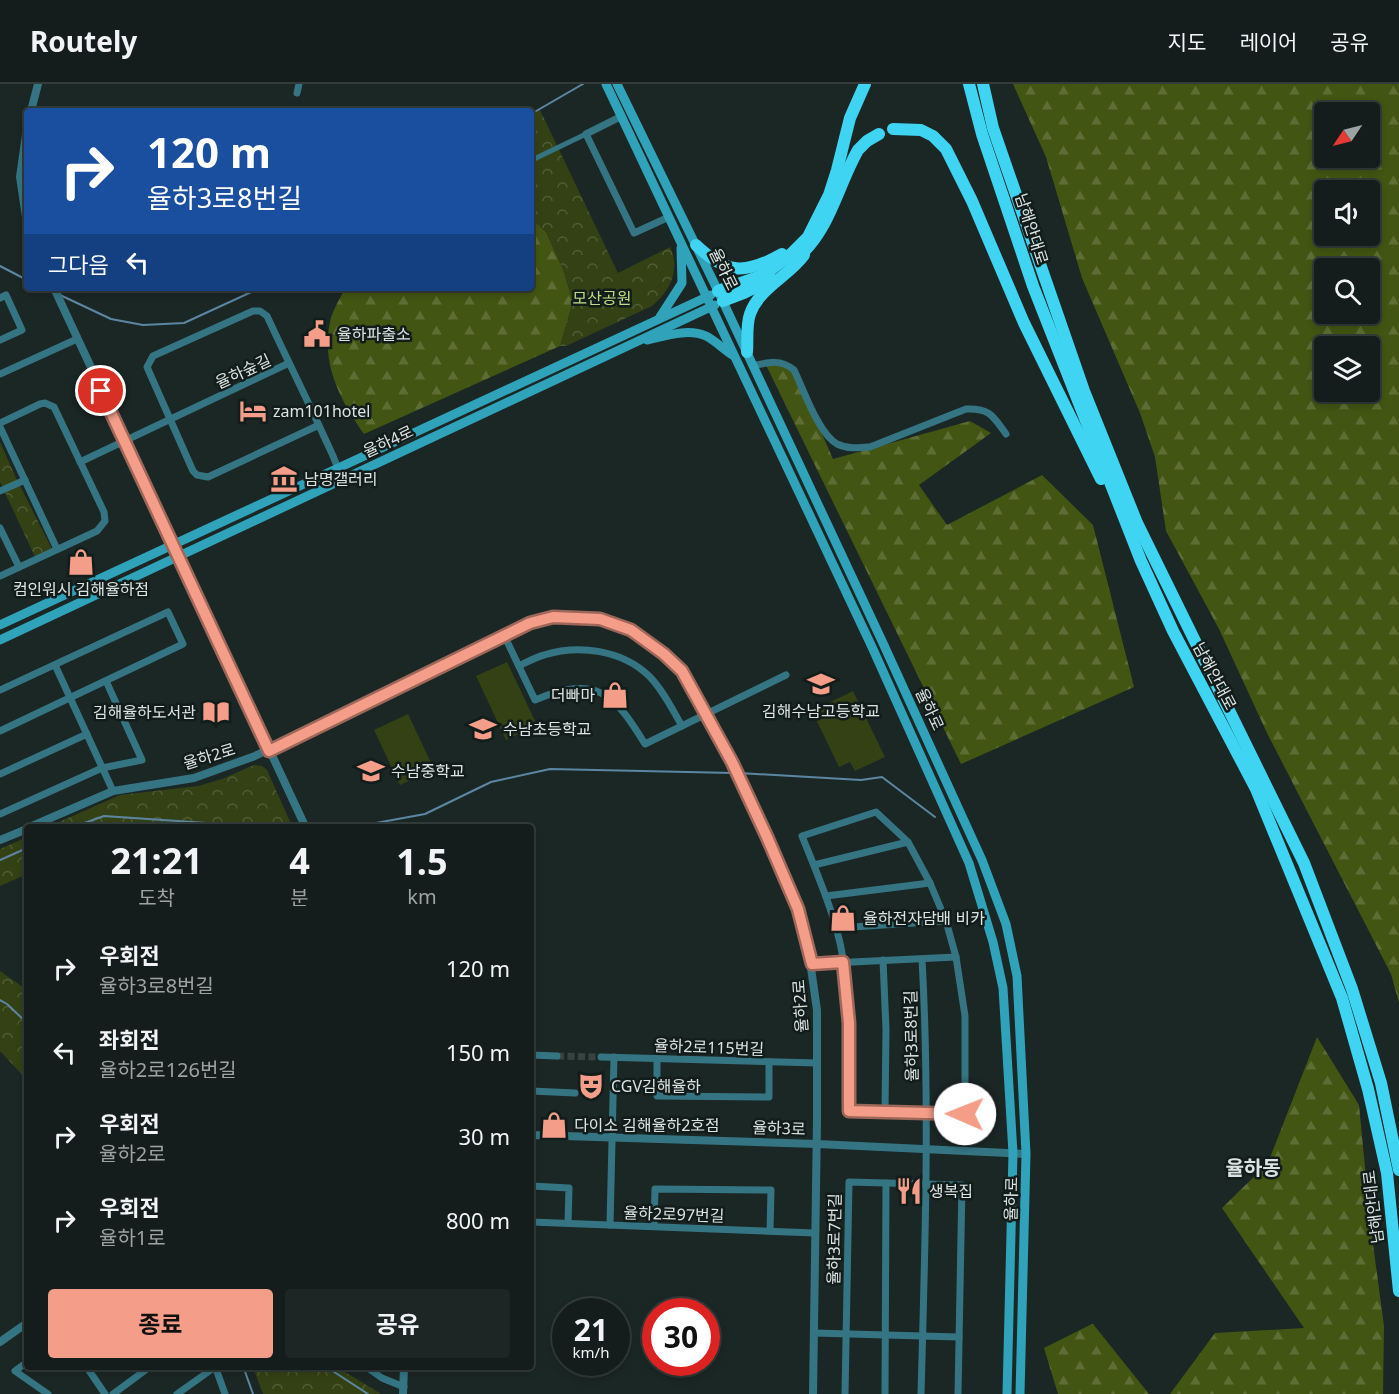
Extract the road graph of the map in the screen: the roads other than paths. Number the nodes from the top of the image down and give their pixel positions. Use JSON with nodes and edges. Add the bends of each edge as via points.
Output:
{"nodes":[{"id":1,"x":38,"y":84,"type":"edge"},
{"id":2,"x":299,"y":84,"type":"edge"},
{"id":3,"x":606,"y":84,"type":"edge"},
{"id":4,"x":617,"y":84,"type":"edge"},
{"id":5,"x":865,"y":84,"type":"edge"},
{"id":6,"x":874,"y":84,"type":"edge"},
{"id":7,"x":969,"y":84,"type":"edge"},
{"id":8,"x":983,"y":84,"type":"edge"},
{"id":9,"x":297,"y":93,"type":"dead end"},
{"id":10,"x":32,"y":108,"type":"edge"},
{"id":11,"x":622,"y":116,"type":"junction"},
{"id":12,"x":893,"y":129,"type":"dead end"},
{"id":13,"x":586,"y":134,"type":"junction"},
{"id":14,"x":879,"y":134,"type":"dead end"},
{"id":15,"x":24,"y":148,"type":"edge"},
{"id":16,"x":534,"y":159,"type":"edge"},
{"id":17,"x":840,"y":188,"type":"junction"},
{"id":18,"x":24,"y":204,"type":"edge"},
{"id":19,"x":669,"y":217,"type":"junction"},
{"id":20,"x":681,"y":242,"type":"junction"},
{"id":21,"x":808,"y":243,"type":"junction"},
{"id":22,"x":696,"y":245,"type":"junction"},
{"id":23,"x":55,"y":291,"type":"edge"},
{"id":24,"x":721,"y":296,"type":"junction"},
{"id":25,"x":706,"y":297,"type":"junction"},
{"id":26,"x":0,"y":298,"type":"edge"},
{"id":27,"x":711,"y":307,"type":"junction"},
{"id":28,"x":659,"y":319,"type":"junction"},
{"id":29,"x":78,"y":339,"type":"junction"},
{"id":30,"x":0,"y":340,"type":"edge"},
{"id":31,"x":633,"y":343,"type":"junction"},
{"id":32,"x":747,"y":352,"type":"junction"},
{"id":33,"x":734,"y":356,"type":"junction"},
{"id":34,"x":289,"y":363,"type":"junction"},
{"id":35,"x":753,"y":366,"type":"junction"},
{"id":36,"x":0,"y":374,"type":"edge"},
{"id":37,"x":171,"y":420,"type":"junction"},
{"id":38,"x":0,"y":425,"type":"edge"},
{"id":39,"x":319,"y":425,"type":"junction"},
{"id":40,"x":1006,"y":434,"type":"dead end"},
{"id":41,"x":125,"y":442,"type":"junction"},
{"id":42,"x":80,"y":462,"type":"junction"},
{"id":43,"x":339,"y":468,"type":"junction"},
{"id":44,"x":25,"y":480,"type":"junction"},
{"id":45,"x":341,"y":480,"type":"junction"},
{"id":46,"x":0,"y":491,"type":"edge"},
{"id":47,"x":1,"y":531,"type":"edge"},
{"id":48,"x":173,"y":544,"type":"junction"},
{"id":49,"x":57,"y":549,"type":"junction"},
{"id":50,"x":178,"y":556,"type":"junction"},
{"id":51,"x":1141,"y":561,"type":"junction"},
{"id":52,"x":19,"y":567,"type":"junction"},
{"id":53,"x":0,"y":576,"type":"edge"},
{"id":54,"x":0,"y":625,"type":"edge"},
{"id":55,"x":504,"y":635,"type":"junction"},
{"id":56,"x":0,"y":639,"type":"edge"},
{"id":57,"x":55,"y":665,"type":"junction"},
{"id":58,"x":519,"y":666,"type":"junction"},
{"id":59,"x":786,"y":675,"type":"dead end"},
{"id":60,"x":106,"y":681,"type":"junction"},
{"id":61,"x":0,"y":690,"type":"edge"},
{"id":62,"x":70,"y":698,"type":"junction"},
{"id":63,"x":705,"y":714,"type":"junction"},
{"id":64,"x":682,"y":726,"type":"junction"},
{"id":65,"x":0,"y":731,"type":"edge"},
{"id":66,"x":87,"y":734,"type":"junction"},
{"id":67,"x":269,"y":751,"type":"junction"},
{"id":68,"x":102,"y":768,"type":"junction"},
{"id":69,"x":0,"y":774,"type":"edge"},
{"id":70,"x":113,"y":791,"type":"junction"},
{"id":71,"x":1,"y":812,"type":"edge"},
{"id":72,"x":37,"y":824,"type":"edge"},
{"id":73,"x":304,"y":824,"type":"edge"},
{"id":74,"x":24,"y":830,"type":"edge"},
{"id":75,"x":0,"y":840,"type":"edge"},
{"id":76,"x":908,"y":842,"type":"junction"},
{"id":77,"x":814,"y":865,"type":"junction"},
{"id":78,"x":930,"y":883,"type":"junction"},
{"id":79,"x":826,"y":896,"type":"junction"},
{"id":80,"x":946,"y":921,"type":"junction"},
{"id":81,"x":836,"y":928,"type":"junction"},
{"id":82,"x":956,"y":957,"type":"junction"},
{"id":83,"x":922,"y":958,"type":"junction"},
{"id":84,"x":883,"y":960,"type":"junction"},
{"id":85,"x":843,"y":962,"type":"junction"},
{"id":86,"x":812,"y":964,"type":"junction"},
{"id":87,"x":534,"y":1055,"type":"edge"},
{"id":88,"x":557,"y":1056,"type":"tunnel mouth"},
{"id":89,"x":601,"y":1057,"type":"tunnel mouth"},
{"id":90,"x":614,"y":1058,"type":"junction"},
{"id":91,"x":657,"y":1059,"type":"junction"},
{"id":92,"x":769,"y":1062,"type":"junction"},
{"id":93,"x":817,"y":1063,"type":"junction"},
{"id":94,"x":534,"y":1091,"type":"edge"},
{"id":95,"x":575,"y":1093,"type":"dead end"},
{"id":96,"x":885,"y":1111,"type":"junction"},
{"id":97,"x":926,"y":1113,"type":"junction"},
{"id":98,"x":534,"y":1135,"type":"edge"},
{"id":99,"x":612,"y":1138,"type":"junction"},
{"id":100,"x":817,"y":1144,"type":"junction"},
{"id":101,"x":926,"y":1149,"type":"junction"},
{"id":102,"x":1013,"y":1153,"type":"junction"},
{"id":103,"x":1026,"y":1154,"type":"junction"},
{"id":104,"x":1399,"y":1170,"type":"edge"},
{"id":105,"x":886,"y":1183,"type":"junction"},
{"id":106,"x":925,"y":1184,"type":"junction"},
{"id":107,"x":534,"y":1186,"type":"edge"},
{"id":108,"x":534,"y":1222,"type":"edge"},
{"id":109,"x":568,"y":1223,"type":"junction"},
{"id":110,"x":610,"y":1225,"type":"junction"},
{"id":111,"x":654,"y":1226,"type":"junction"},
{"id":112,"x":770,"y":1231,"type":"junction"},
{"id":113,"x":815,"y":1233,"type":"junction"},
{"id":114,"x":1399,"y":1291,"type":"edge"},
{"id":115,"x":24,"y":1325,"type":"edge"},
{"id":116,"x":814,"y":1334,"type":"junction"},
{"id":117,"x":846,"y":1334,"type":"junction"},
{"id":118,"x":886,"y":1335,"type":"junction"},
{"id":119,"x":923,"y":1336,"type":"junction"},
{"id":120,"x":959,"y":1337,"type":"junction"},
{"id":121,"x":0,"y":1342,"type":"edge"},
{"id":122,"x":24,"y":1364,"type":"edge"},
{"id":123,"x":88,"y":1370,"type":"edge"},
{"id":124,"x":146,"y":1370,"type":"edge"},
{"id":125,"x":211,"y":1370,"type":"edge"},
{"id":126,"x":216,"y":1370,"type":"edge"},
{"id":127,"x":372,"y":1370,"type":"edge"},
{"id":128,"x":404,"y":1370,"type":"edge"},
{"id":129,"x":404,"y":1391,"type":"edge"},
{"id":130,"x":48,"y":1394,"type":"edge"},
{"id":131,"x":105,"y":1394,"type":"edge"},
{"id":132,"x":113,"y":1394,"type":"edge"},
{"id":133,"x":177,"y":1394,"type":"edge"},
{"id":134,"x":225,"y":1394,"type":"edge"},
{"id":135,"x":813,"y":1394,"type":"edge"},
{"id":136,"x":845,"y":1394,"type":"edge"},
{"id":137,"x":885,"y":1394,"type":"edge"},
{"id":138,"x":921,"y":1394,"type":"edge"},
{"id":139,"x":958,"y":1394,"type":"edge"},
{"id":140,"x":1007,"y":1394,"type":"edge"},
{"id":141,"x":1020,"y":1394,"type":"edge"}],
"edges":[{"from":1,"to":10,"type":"street"},
{"from":2,"to":9,"type":"street"},
{"from":3,"to":11,"type":"main road","name":"율하로"},
{"from":4,"to":22,"type":"main road","name":"율하로"},
{"from":5,"to":21,"type":"highway"},
{"from":6,"to":17,"type":"highway","via":[[852,135]]},
{"from":7,"to":51,"type":"highway","name":"남해안대로","via":[[1033,286]]},
{"from":8,"to":104,"type":"highway","name":"남해안대로","via":[[993,129],[1084,391],[1137,523],[1304,863],[1352,989],[1381,1083]]},
{"from":11,"to":13,"type":"street"},
{"from":11,"to":19,"type":"main road","name":"율하로"},
{"from":12,"to":51,"type":"highway","via":[[921,130],[933,136],[958,169],[1024,323]]},
{"from":13,"to":16,"type":"street"},
{"from":13,"to":19,"type":"street","via":[[634,233]]},
{"from":14,"to":17,"type":"highway","via":[[858,150]]},
{"from":15,"to":18,"type":"street","via":[[20,177]]},
{"from":17,"to":21,"type":"highway","via":[[822,229]]},
{"from":19,"to":20,"type":"main road","name":"율하로"},
{"from":20,"to":25,"type":"main road","name":"율하로"},
{"from":20,"to":28,"type":"main road","via":[[682,284]]},
{"from":21,"to":22,"type":"highway","via":[[738,270],[711,259]]},
{"from":21,"to":24,"type":"highway","via":[[773,277],[744,293]]},
{"from":21,"to":32,"type":"highway","via":[[796,266],[776,281],[750,314]]},
{"from":22,"to":24,"type":"main road","name":"율하로"},
{"from":23,"to":29,"type":"street"},
{"from":24,"to":25,"type":"main road","name":"율하4로"},
{"from":24,"to":27,"type":"main road","name":"율하4로"},
{"from":24,"to":32,"type":"main road","name":"율하로"},
{"from":25,"to":27,"type":"main road","name":"율하로"},
{"from":25,"to":28,"type":"main road","name":"율하4로"},
{"from":26,"to":30,"type":"street","via":[[6,296],[22,330]]},
{"from":27,"to":31,"type":"main road","name":"율하4로"},
{"from":27,"to":33,"type":"main road","name":"율하로"},
{"from":28,"to":43,"type":"main road","name":"율하4로"},
{"from":29,"to":36,"type":"street"},
{"from":29,"to":41,"type":"street"},
{"from":31,"to":33,"type":"main road","via":[[691,333],[704,335]]},
{"from":31,"to":45,"type":"main road","name":"율하4로"},
{"from":32,"to":35,"type":"main road","name":"율하로"},
{"from":33,"to":102,"type":"main road","name":"율하로","via":[[969,863],[1003,988]]},
{"from":34,"to":37,"type":"street","name":"율하숲길"},
{"from":34,"to":37,"type":"street","via":[[267,316],[255,310],[153,357],[147,368]]},
{"from":34,"to":39,"type":"street","name":"율하숲길"},
{"from":35,"to":40,"type":"street","via":[[776,361],[787,364],[794,370],[826,435],[852,449],[870,447],[966,409],[991,413]]},
{"from":35,"to":103,"type":"main road","name":"율하로","via":[[982,860],[1006,924],[1017,976]]},
{"from":37,"to":39,"type":"street","via":[[193,471],[208,477]]},
{"from":37,"to":41,"type":"street","name":"율하숲길"},
{"from":38,"to":42,"type":"street","via":[[40,404],[49,404]]},
{"from":38,"to":44,"type":"street"},
{"from":39,"to":43,"type":"street","name":"율하숲길"},
{"from":41,"to":42,"type":"street","name":"율하숲길"},
{"from":41,"to":48,"type":"street"},
{"from":42,"to":49,"type":"street","via":[[105,521],[97,531]]},
{"from":43,"to":45,"type":"street","name":"율하숲길"},
{"from":43,"to":48,"type":"main road","name":"율하4로"},
{"from":44,"to":46,"type":"street"},
{"from":44,"to":49,"type":"street"},
{"from":45,"to":50,"type":"main road","name":"율하4로"},
{"from":47,"to":52,"type":"street"},
{"from":48,"to":50,"type":"street"},
{"from":48,"to":54,"type":"main road","name":"율하4로"},
{"from":49,"to":52,"type":"street"},
{"from":50,"to":56,"type":"main road","name":"율하4로"},
{"from":50,"to":67,"type":"street"},
{"from":51,"to":114,"type":"highway","name":"남해안대로","via":[[1256,789],[1342,998],[1387,1173]]},
{"from":52,"to":53,"type":"street"},
{"from":55,"to":58,"type":"street"},
{"from":55,"to":63,"type":"street","name":"율하2로","via":[[553,617],[600,619],[621,626],[651,643],[682,671]]},
{"from":55,"to":67,"type":"street","name":"율하2로"},
{"from":57,"to":60,"type":"street","via":[[168,612],[183,644]]},
{"from":57,"to":61,"type":"street"},
{"from":57,"to":62,"type":"street"},
{"from":58,"to":64,"type":"street","via":[[563,650],[613,654],[648,675],[663,692]]},
{"from":58,"to":64,"type":"street","via":[[535,700],[577,688],[610,698],[628,716],[645,744]]},
{"from":59,"to":63,"type":"street"},
{"from":60,"to":62,"type":"street"},
{"from":60,"to":68,"type":"street","via":[[142,760]]},
{"from":62,"to":65,"type":"street"},
{"from":62,"to":66,"type":"street"},
{"from":63,"to":64,"type":"street"},
{"from":63,"to":86,"type":"street","name":"율하2로","via":[[746,789],[798,909]]},
{"from":66,"to":68,"type":"street"},
{"from":66,"to":69,"type":"street"},
{"from":67,"to":70,"type":"street","name":"율하2로","via":[[194,778]]},
{"from":67,"to":73,"type":"street"},
{"from":68,"to":70,"type":"street"},
{"from":68,"to":71,"type":"street"},
{"from":70,"to":72,"type":"street","name":"율하2로"},
{"from":74,"to":75,"type":"street"},
{"from":76,"to":77,"type":"street"},
{"from":76,"to":77,"type":"street","via":[[876,812],[802,836]]},
{"from":76,"to":78,"type":"street"},
{"from":77,"to":79,"type":"street"},
{"from":78,"to":79,"type":"street"},
{"from":78,"to":80,"type":"street"},
{"from":79,"to":81,"type":"street"},
{"from":80,"to":81,"type":"street"},
{"from":80,"to":82,"type":"street"},
{"from":81,"to":85,"type":"street"},
{"from":82,"to":83,"type":"street"},
{"from":82,"to":97,"type":"street","via":[[965,1016],[965,1114]]},
{"from":83,"to":84,"type":"street"},
{"from":83,"to":97,"type":"street","name":"율하3로8번길"},
{"from":84,"to":85,"type":"street"},
{"from":84,"to":96,"type":"street","name":"율하3로8번길"},
{"from":85,"to":86,"type":"street"},
{"from":85,"to":96,"type":"street","via":[[849,1023],[849,1111]]},
{"from":86,"to":93,"type":"street","name":"율하2로"},
{"from":87,"to":88,"type":"street"},
{"from":89,"to":90,"type":"street","name":"율하2로115번길"},
{"from":90,"to":91,"type":"street","name":"율하2로115번길"},
{"from":90,"to":99,"type":"street"},
{"from":91,"to":92,"type":"street","name":"율하2로115번길"},
{"from":91,"to":92,"type":"street","via":[[657,1096],[769,1097]]},
{"from":92,"to":93,"type":"street","name":"율하2로115번길"},
{"from":93,"to":100,"type":"street","name":"율하2로"},
{"from":94,"to":95,"type":"street"},
{"from":96,"to":97,"type":"street"},
{"from":97,"to":101,"type":"street","name":"율하3로8번길"},
{"from":98,"to":99,"type":"street","name":"율하3로"},
{"from":99,"to":100,"type":"street","name":"율하3로"},
{"from":99,"to":110,"type":"street"},
{"from":100,"to":101,"type":"street","name":"율하3로"},
{"from":100,"to":113,"type":"street","name":"율하2로"},
{"from":101,"to":102,"type":"street","name":"율하3로"},
{"from":101,"to":106,"type":"street"},
{"from":102,"to":103,"type":"street","name":"율하3로"},
{"from":102,"to":140,"type":"main road","name":"율하로"},
{"from":103,"to":141,"type":"main road","name":"율하로"},
{"from":105,"to":106,"type":"street","name":"율하3로7번길"},
{"from":105,"to":117,"type":"street","name":"율하3로7번길","via":[[849,1182]]},
{"from":105,"to":118,"type":"street"},
{"from":106,"to":119,"type":"street"},
{"from":106,"to":120,"type":"street","name":"율하3로7번길","via":[[962,1185]]},
{"from":107,"to":109,"type":"street","via":[[569,1188]]},
{"from":108,"to":109,"type":"street","name":"율하2로97번길"},
{"from":109,"to":110,"type":"street","name":"율하2로97번길"},
{"from":110,"to":111,"type":"street","name":"율하2로97번길"},
{"from":111,"to":112,"type":"street","name":"율하2로97번길"},
{"from":111,"to":112,"type":"street","via":[[655,1189],[771,1190]]},
{"from":112,"to":113,"type":"street","name":"율하2로97번길"},
{"from":113,"to":116,"type":"street","name":"율하2로"},
{"from":115,"to":121,"type":"street"},
{"from":116,"to":117,"type":"street"},
{"from":116,"to":135,"type":"street","name":"율하2로"},
{"from":117,"to":118,"type":"street"},
{"from":117,"to":136,"type":"street","name":"율하3로7번길"},
{"from":118,"to":119,"type":"street"},
{"from":118,"to":137,"type":"street"},
{"from":119,"to":120,"type":"street"},
{"from":119,"to":138,"type":"street"},
{"from":120,"to":139,"type":"street","name":"율하3로7번길"},
{"from":122,"to":130,"type":"street","via":[[15,1371]]},
{"from":123,"to":131,"type":"street"},
{"from":124,"to":132,"type":"street"},
{"from":125,"to":133,"type":"street"},
{"from":126,"to":134,"type":"street"},
{"from":127,"to":129,"type":"street"},
{"from":128,"to":129,"type":"street"}]}
